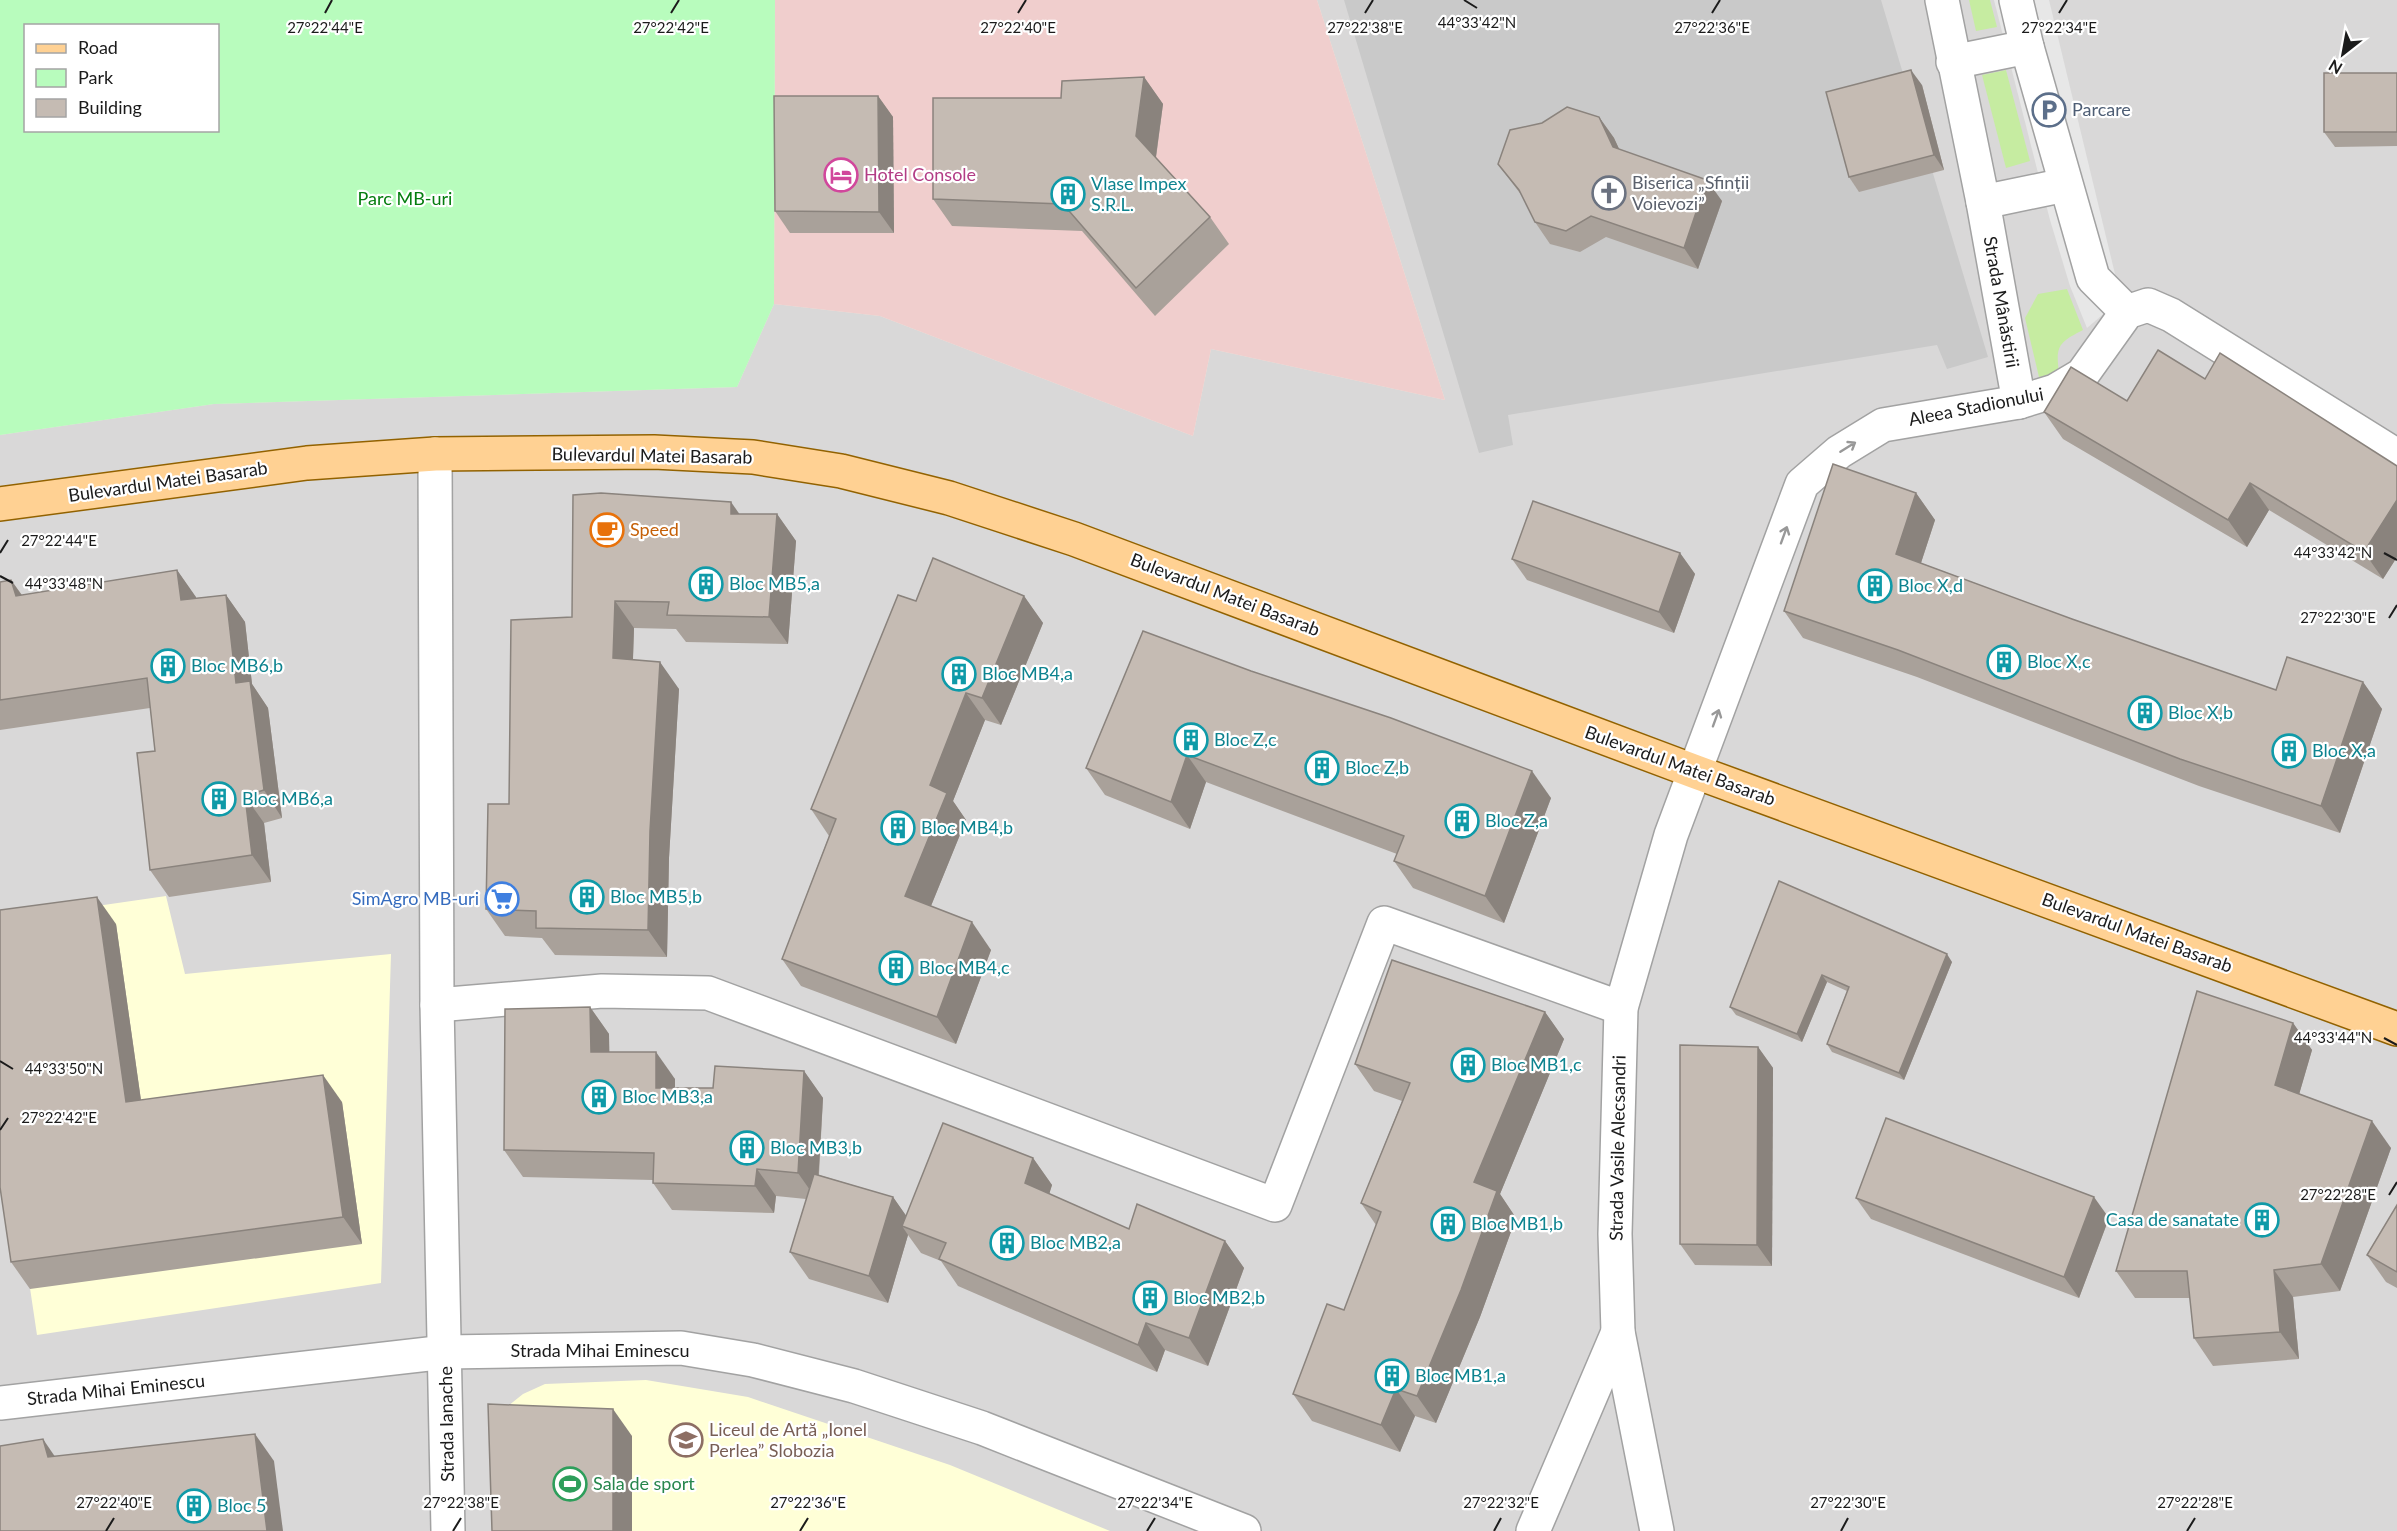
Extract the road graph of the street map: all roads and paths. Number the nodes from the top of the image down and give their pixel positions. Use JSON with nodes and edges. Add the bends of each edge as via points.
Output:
{"nodes":[{"id":1,"x":1942,"y":0,"type":"edge"},
{"id":2,"x":2016,"y":0,"type":"edge"},
{"id":3,"x":2027,"y":46,"type":"junction"},
{"id":4,"x":1953,"y":62,"type":"junction"},
{"id":5,"x":2065,"y":185,"type":"junction"},
{"id":6,"x":1983,"y":202,"type":"junction"},
{"id":7,"x":2127,"y":312,"type":"junction"},
{"id":8,"x":2019,"y":402,"type":"junction"},
{"id":9,"x":435,"y":454,"type":"junction"},
{"id":10,"x":2397,"y":456,"type":"edge"},
{"id":11,"x":0,"y":504,"type":"edge"},
{"id":12,"x":1696,"y":772,"type":"junction"},
{"id":13,"x":437,"y":1005,"type":"junction"},
{"id":14,"x":1622,"y":1008,"type":"junction"},
{"id":15,"x":2397,"y":1029,"type":"edge"},
{"id":16,"x":1618,"y":1332,"type":"junction"},
{"id":17,"x":446,"y":1352,"type":"junction"},
{"id":18,"x":0,"y":1403,"type":"edge"},
{"id":19,"x":448,"y":1531,"type":"edge"},
{"id":20,"x":1244,"y":1531,"type":"edge"},
{"id":21,"x":1533,"y":1531,"type":"edge"},
{"id":22,"x":1657,"y":1531,"type":"edge"}],
"edges":[{"from":1,"to":4,"type":"street","name":"Strada Mânăstirii"},
{"from":2,"to":3,"type":"street"},
{"from":3,"to":4,"type":"street"},
{"from":3,"to":5,"type":"street"},
{"from":4,"to":6,"type":"street","name":"Strada Mânăstirii"},
{"from":5,"to":6,"type":"street"},
{"from":5,"to":7,"type":"street","via":[[2093,278]]},
{"from":6,"to":8,"type":"street","name":"Strada Mânăstirii"},
{"from":7,"to":8,"type":"street","name":"Aleea Stadionului","via":[[2082,375],[2055,391]]},
{"from":7,"to":10,"type":"street","via":[[2148,305],[2171,315]]},
{"from":12,"to":8,"type":"street","name":"Aleea Stadionului","one_way":true,"via":[[1802,484],[1839,452],[1883,425]]},
{"from":9,"to":11,"type":"main road","name":"Bulevardul Matei Basarab","via":[[308,463]]},
{"from":9,"to":12,"type":"main road","name":"Bulevardul Matei Basarab","via":[[654,452],[753,458],[841,471],[949,498],[1074,538]]},
{"from":9,"to":13,"type":"street","name":"Strada Ianache"},
{"from":12,"to":14,"type":"street","name":"Strada Vasile Alecsandri","via":[[1671,835]]},
{"from":12,"to":15,"type":"main road","name":"Bulevardul Matei Basarab"},
{"from":13,"to":14,"type":"street","via":[[602,991],[708,993],[1275,1205],[1384,923]]},
{"from":13,"to":17,"type":"street","name":"Strada Ianache"},
{"from":14,"to":16,"type":"street","name":"Strada Vasile Alecsandri","via":[[1615,1234]]},
{"from":16,"to":21,"type":"street"},
{"from":16,"to":22,"type":"street","name":"Strada Vasile Alecsandri"},
{"from":17,"to":18,"type":"street","name":"Strada Mihai Eminescu"},
{"from":17,"to":19,"type":"street","name":"Strada Ianache"},
{"from":17,"to":20,"type":"street","name":"Strada Mihai Eminescu","via":[[681,1348],[753,1360],[854,1386],[981,1428]]}]}
